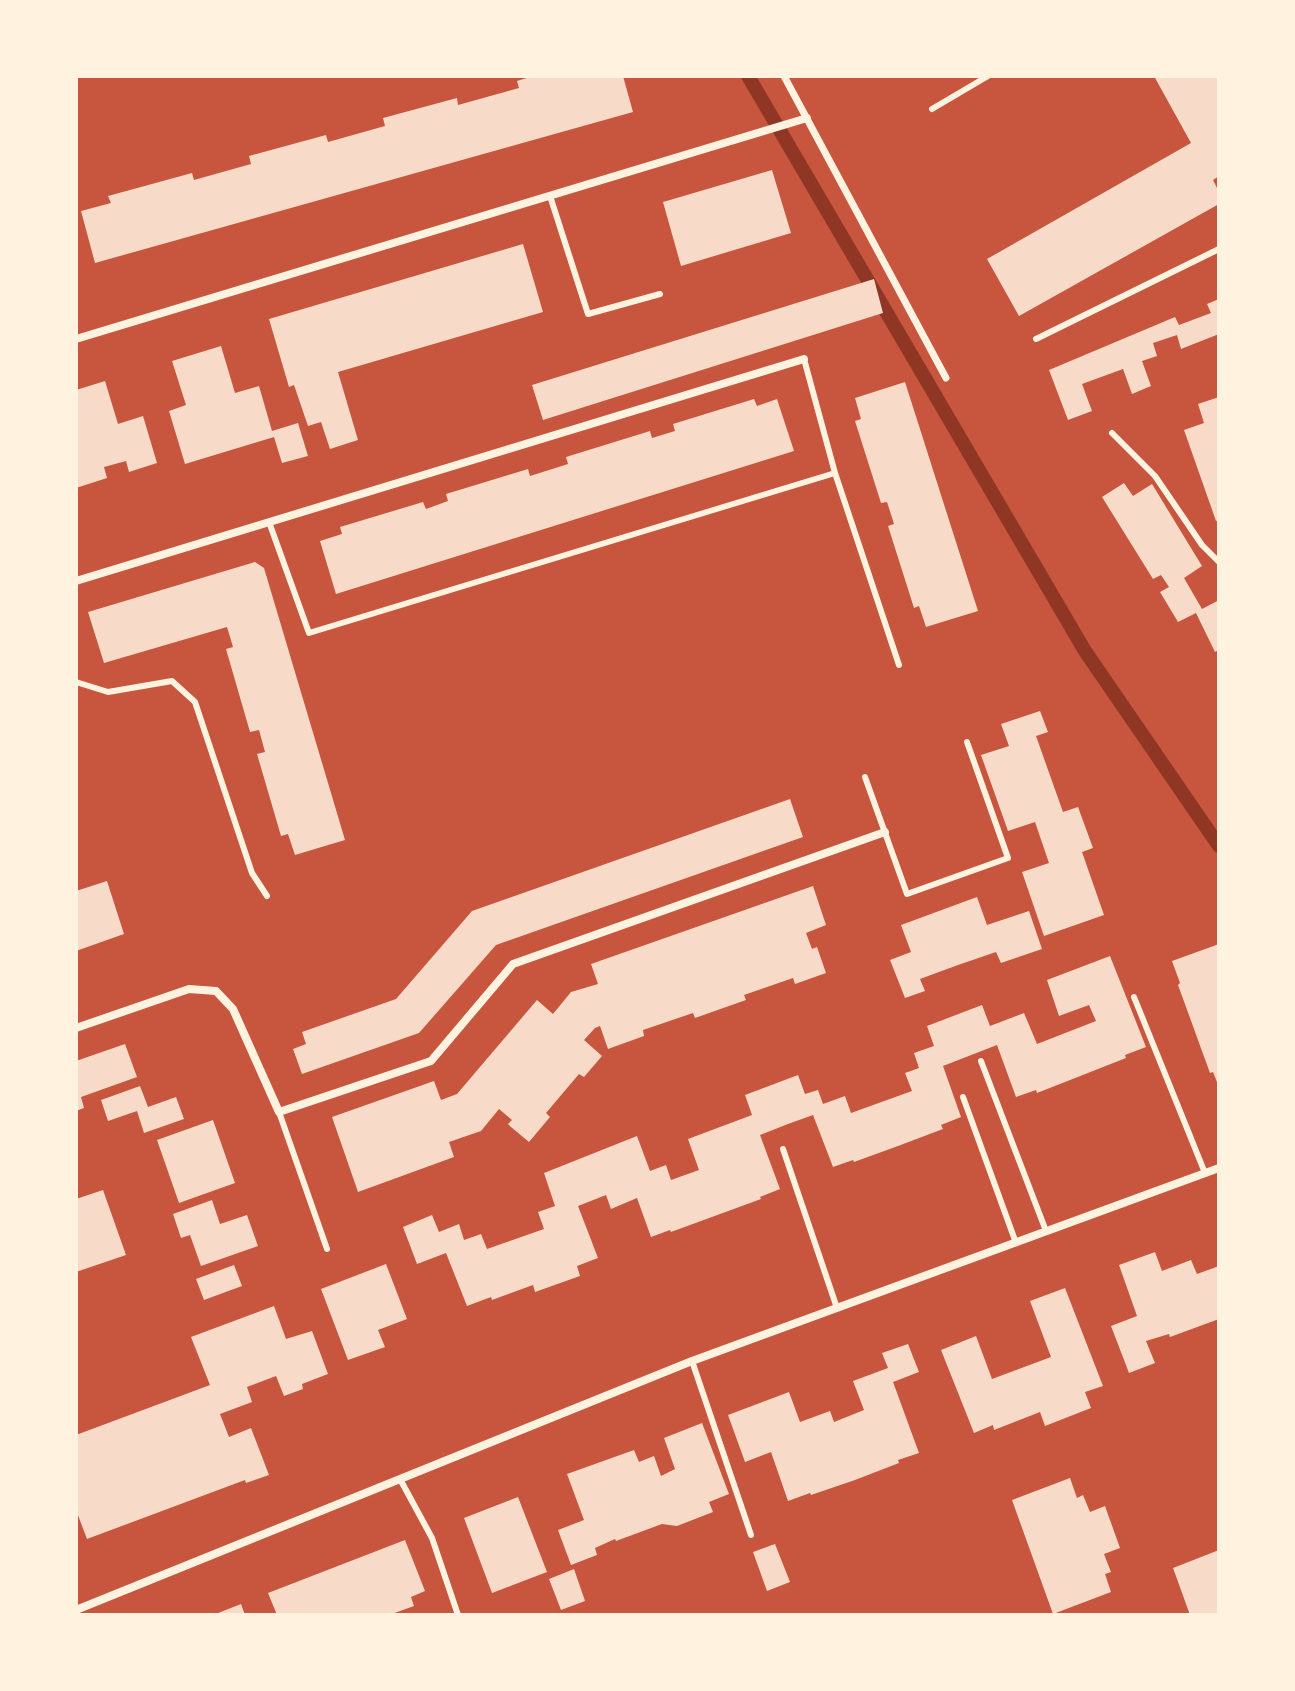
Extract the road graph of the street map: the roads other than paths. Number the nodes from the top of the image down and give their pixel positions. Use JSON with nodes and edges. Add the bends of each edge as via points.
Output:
{"nodes":[{"id":1,"x":784,"y":76,"type":"edge"},
{"id":2,"x":988,"y":76,"type":"edge"},
{"id":3,"x":932,"y":109,"type":"dead end"},
{"id":4,"x":807,"y":118,"type":"junction"},
{"id":5,"x":550,"y":196,"type":"junction"},
{"id":6,"x":1219,"y":249,"type":"edge"},
{"id":7,"x":660,"y":294,"type":"dead end"},
{"id":8,"x":76,"y":339,"type":"edge"},
{"id":9,"x":1036,"y":339,"type":"dead end"},
{"id":10,"x":804,"y":359,"type":"joint"},
{"id":11,"x":946,"y":378,"type":"dead end"},
{"id":12,"x":1112,"y":433,"type":"dead end"},
{"id":13,"x":835,"y":473,"type":"junction"},
{"id":14,"x":269,"y":522,"type":"junction"},
{"id":15,"x":1219,"y":562,"type":"edge"},
{"id":16,"x":76,"y":581,"type":"edge"},
{"id":17,"x":899,"y":665,"type":"dead end"},
{"id":18,"x":76,"y":682,"type":"edge"},
{"id":19,"x":967,"y":742,"type":"dead end"},
{"id":20,"x":865,"y":777,"type":"dead end"},
{"id":21,"x":885,"y":832,"type":"junction"},
{"id":22,"x":267,"y":896,"type":"dead end"},
{"id":23,"x":1134,"y":997,"type":"dead end"},
{"id":24,"x":76,"y":1028,"type":"edge"},
{"id":25,"x":981,"y":1061,"type":"dead end"},
{"id":26,"x":963,"y":1097,"type":"dead end"},
{"id":27,"x":279,"y":1112,"type":"junction"},
{"id":28,"x":783,"y":1149,"type":"dead end"},
{"id":29,"x":1219,"y":1168,"type":"edge"},
{"id":30,"x":1205,"y":1173,"type":"junction"},
{"id":31,"x":1046,"y":1231,"type":"junction"},
{"id":32,"x":1016,"y":1243,"type":"junction"},
{"id":33,"x":327,"y":1249,"type":"dead end"},
{"id":34,"x":837,"y":1308,"type":"junction"},
{"id":35,"x":692,"y":1361,"type":"junction"},
{"id":36,"x":400,"y":1479,"type":"junction"},
{"id":37,"x":751,"y":1535,"type":"dead end"},
{"id":38,"x":76,"y":1610,"type":"edge"},
{"id":39,"x":458,"y":1615,"type":"edge"}],
"edges":[{"from":1,"to":4,"type":"street"},
{"from":2,"to":3,"type":"lane"},
{"from":4,"to":5,"type":"street"},
{"from":4,"to":11,"type":"street"},
{"from":5,"to":7,"type":"lane","via":[[588,314]]},
{"from":5,"to":8,"type":"street"},
{"from":6,"to":9,"type":"lane"},
{"from":10,"to":13,"type":"lane"},
{"from":10,"to":14,"type":"street"},
{"from":12,"to":15,"type":"lane","via":[[1155,476]]},
{"from":13,"to":14,"type":"lane","via":[[309,633]]},
{"from":13,"to":17,"type":"lane"},
{"from":14,"to":16,"type":"street"},
{"from":18,"to":22,"type":"lane","via":[[108,692],[172,681],[195,702],[252,873]]},
{"from":19,"to":21,"type":"lane","via":[[1008,858],[907,894]]},
{"from":20,"to":21,"type":"lane"},
{"from":21,"to":27,"type":"street","via":[[513,964],[431,1061]]},
{"from":23,"to":30,"type":"lane"},
{"from":24,"to":27,"type":"street","via":[[189,989],[216,991],[233,1009]]},
{"from":25,"to":31,"type":"lane"},
{"from":26,"to":32,"type":"lane"},
{"from":27,"to":33,"type":"lane"},
{"from":28,"to":34,"type":"lane"},
{"from":29,"to":30,"type":"street"},
{"from":30,"to":31,"type":"street"},
{"from":31,"to":32,"type":"street"},
{"from":32,"to":34,"type":"street"},
{"from":34,"to":35,"type":"street"},
{"from":35,"to":36,"type":"street"},
{"from":35,"to":37,"type":"lane"},
{"from":36,"to":38,"type":"street"},
{"from":36,"to":39,"type":"lane","via":[[432,1538]]}]}
